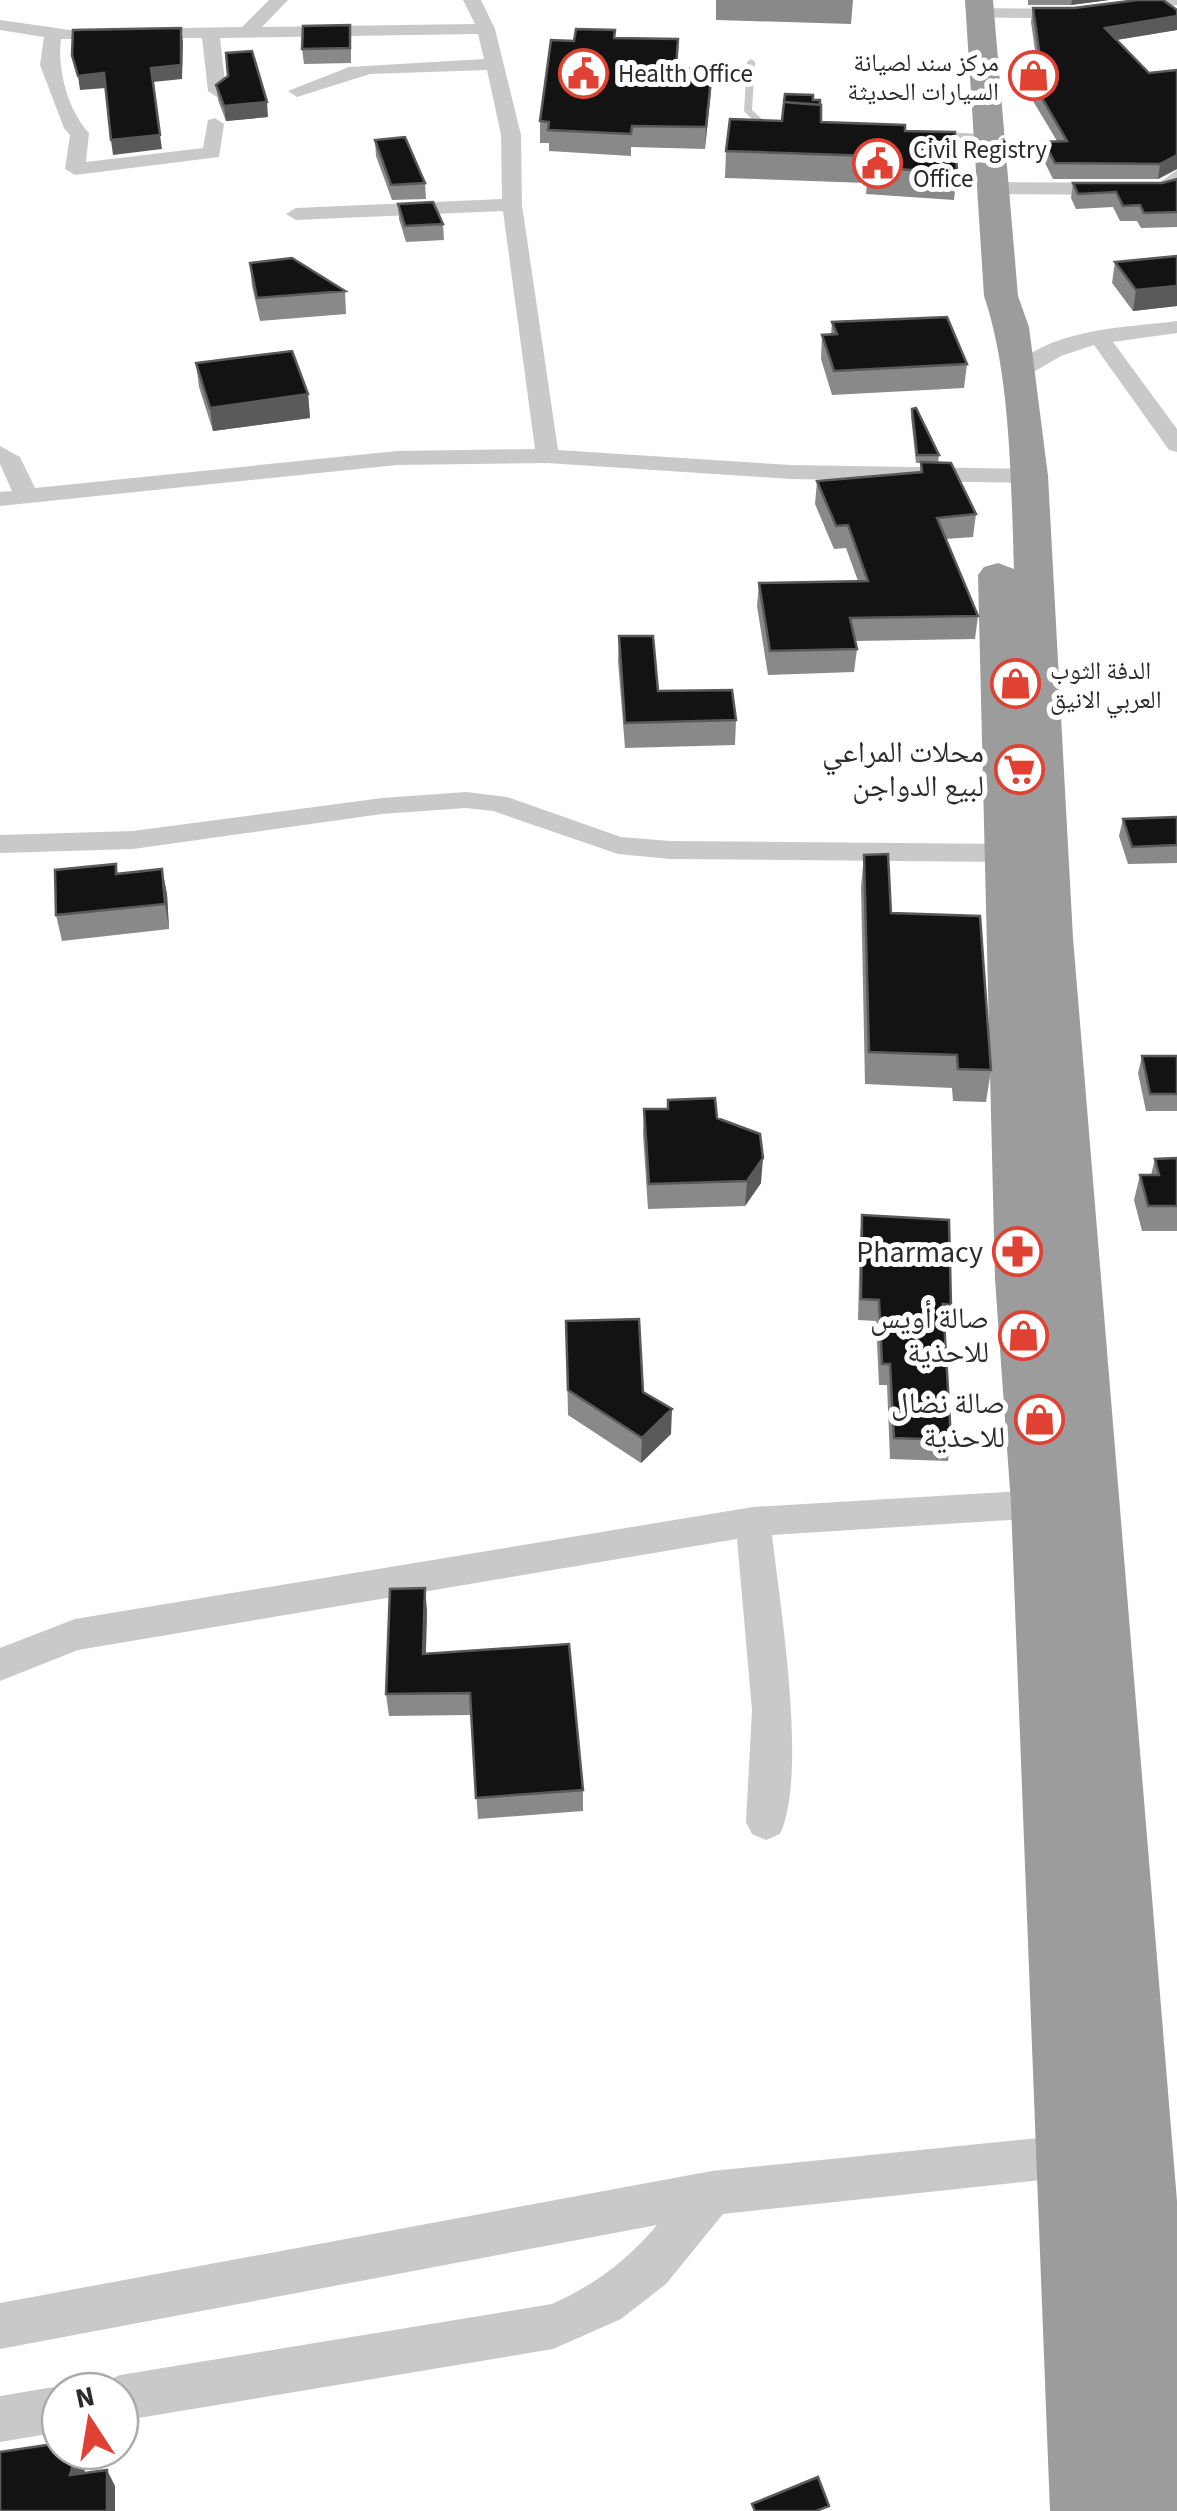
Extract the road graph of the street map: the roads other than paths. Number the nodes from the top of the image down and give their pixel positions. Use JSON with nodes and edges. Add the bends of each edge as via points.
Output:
{"nodes":[{"id":1,"x":280,"y":0,"type":"edge"},
{"id":2,"x":472,"y":0,"type":"edge"},
{"id":3,"x":1177,"y":0,"type":"edge"},
{"id":4,"x":979,"y":7,"type":"edge"},
{"id":5,"x":0,"y":25,"type":"edge"},
{"id":6,"x":486,"y":29,"type":"junction"},
{"id":7,"x":210,"y":33,"type":"junction"},
{"id":8,"x":246,"y":33,"type":"junction"},
{"id":9,"x":53,"y":34,"type":"junction"},
{"id":10,"x":750,"y":62,"type":"dead end"},
{"id":11,"x":495,"y":64,"type":"junction"},
{"id":12,"x":217,"y":91,"type":"edge"},
{"id":13,"x":297,"y":91,"type":"dead end"},
{"id":14,"x":215,"y":124,"type":"dead end"},
{"id":15,"x":793,"y":126,"type":"edge"},
{"id":16,"x":928,"y":134,"type":"edge"},
{"id":17,"x":988,"y":137,"type":"junction"},
{"id":18,"x":1177,"y":176,"type":"edge"},
{"id":19,"x":991,"y":188,"type":"junction"},
{"id":20,"x":512,"y":205,"type":"junction"},
{"id":21,"x":296,"y":214,"type":"dead end"},
{"id":22,"x":1177,"y":327,"type":"edge"},
{"id":23,"x":1022,"y":333,"type":"junction"},
{"id":24,"x":1094,"y":338,"type":"junction"},
{"id":25,"x":1177,"y":445,"type":"edge"},
{"id":26,"x":0,"y":453,"type":"edge"},
{"id":27,"x":547,"y":456,"type":"junction"},
{"id":28,"x":1012,"y":477,"type":"junction"},
{"id":29,"x":26,"y":496,"type":"junction"},
{"id":30,"x":0,"y":499,"type":"edge"},
{"id":31,"x":1018,"y":638,"type":"junction"},
{"id":32,"x":0,"y":844,"type":"edge"},
{"id":33,"x":1007,"y":852,"type":"junction"},
{"id":34,"x":1040,"y":1504,"type":"junction"},
{"id":35,"x":754,"y":1522,"type":"junction"},
{"id":36,"x":0,"y":1665,"type":"edge"},
{"id":37,"x":766,"y":1822,"type":"dead end"},
{"id":38,"x":1157,"y":2148,"type":"edge"},
{"id":39,"x":1069,"y":2156,"type":"junction"},
{"id":40,"x":712,"y":2194,"type":"junction"},
{"id":41,"x":0,"y":2326,"type":"edge"},
{"id":42,"x":140,"y":2395,"type":"edge"},
{"id":43,"x":40,"y":2411,"type":"edge"},
{"id":44,"x":0,"y":2418,"type":"edge"},
{"id":45,"x":1088,"y":2511,"type":"edge"},
{"id":46,"x":1164,"y":2511,"type":"edge"}],
"edges":[{"from":1,"to":8,"type":"street"},
{"from":2,"to":6,"type":"street"},
{"from":3,"to":4,"type":"street","via":[[1101,11]]},
{"from":4,"to":17,"type":"highway"},
{"from":5,"to":9,"type":"street"},
{"from":6,"to":8,"type":"street"},
{"from":6,"to":11,"type":"street"},
{"from":7,"to":8,"type":"street"},
{"from":7,"to":9,"type":"street"},
{"from":7,"to":12,"type":"street"},
{"from":9,"to":14,"type":"street","via":[[49,65],[80,133],[75,169],[212,153]]},
{"from":10,"to":15,"type":"lane","via":[[752,118]]},
{"from":11,"to":13,"type":"street","via":[[370,69]]},
{"from":11,"to":20,"type":"street","via":[[511,135]]},
{"from":16,"to":17,"type":"lane"},
{"from":17,"to":19,"type":"highway"},
{"from":18,"to":19,"type":"street","via":[[1159,190]]},
{"from":19,"to":23,"type":"highway"},
{"from":20,"to":21,"type":"street"},
{"from":20,"to":27,"type":"street"},
{"from":22,"to":24,"type":"street"},
{"from":23,"to":24,"type":"street"},
{"from":23,"to":24,"type":"street","via":[[1048,354]]},
{"from":23,"to":28,"type":"highway"},
{"from":23,"to":28,"type":"highway","via":[[990,329]]},
{"from":24,"to":25,"type":"street"},
{"from":26,"to":29,"type":"street","via":[[12,462]]},
{"from":27,"to":28,"type":"street"},
{"from":27,"to":29,"type":"street","via":[[397,458]]},
{"from":28,"to":31,"type":"highway"},
{"from":29,"to":30,"type":"street"},
{"from":31,"to":33,"type":"highway"},
{"from":31,"to":38,"type":"highway"},
{"from":32,"to":33,"type":"street","via":[[133,840],[466,800],[497,803],[618,844],[670,850]]},
{"from":33,"to":34,"type":"highway","via":[[1021,1280]]},
{"from":34,"to":35,"type":"street"},
{"from":34,"to":39,"type":"highway"},
{"from":35,"to":36,"type":"street","via":[[75,1635]]},
{"from":35,"to":37,"type":"street","via":[[773,1732]]},
{"from":38,"to":39,"type":"street"},
{"from":38,"to":46,"type":"highway"},
{"from":39,"to":40,"type":"street"},
{"from":39,"to":45,"type":"highway"},
{"from":40,"to":41,"type":"street"},
{"from":40,"to":42,"type":"street","via":[[650,2268],[604,2304],[553,2326]]},
{"from":43,"to":44,"type":"street"}]}
